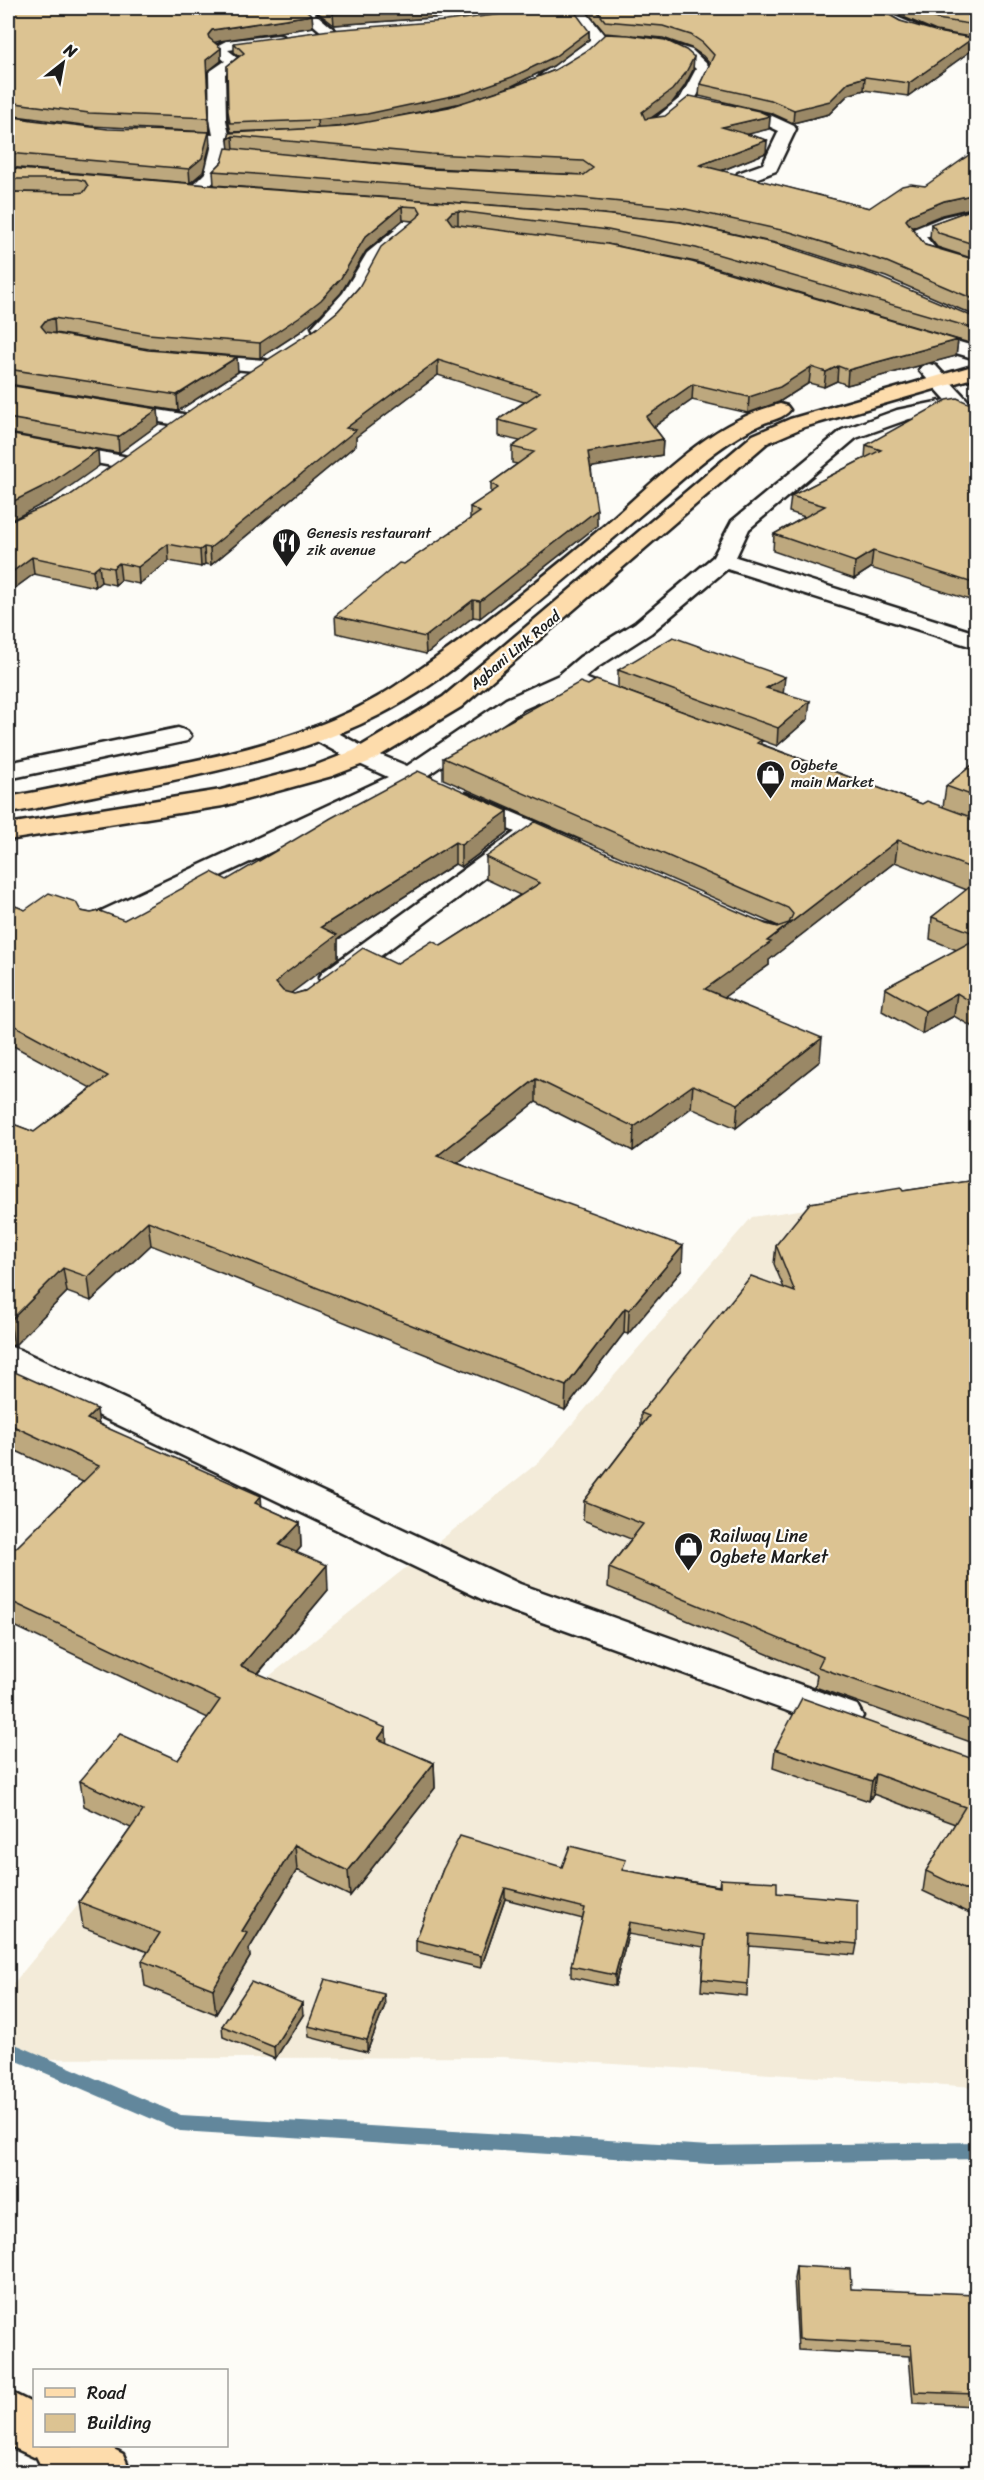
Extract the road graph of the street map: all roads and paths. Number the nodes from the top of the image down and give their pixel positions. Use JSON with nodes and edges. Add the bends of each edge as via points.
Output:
{"nodes":[{"id":1,"x":301,"y":8,"type":"edge"},
{"id":2,"x":576,"y":8,"type":"edge"},
{"id":3,"x":881,"y":8,"type":"edge"},
{"id":4,"x":310,"y":35,"type":"edge"},
{"id":5,"x":289,"y":37,"type":"edge"},
{"id":6,"x":641,"y":42,"type":"edge"},
{"id":7,"x":976,"y":44,"type":"edge"},
{"id":8,"x":534,"y":83,"type":"edge"},
{"id":9,"x":686,"y":101,"type":"junction"},
{"id":10,"x":651,"y":127,"type":"edge"},
{"id":11,"x":148,"y":136,"type":"edge"},
{"id":12,"x":287,"y":137,"type":"edge"},
{"id":13,"x":220,"y":148,"type":"junction"},
{"id":14,"x":239,"y":157,"type":"edge"},
{"id":15,"x":744,"y":177,"type":"edge"},
{"id":16,"x":174,"y":188,"type":"edge"},
{"id":17,"x":221,"y":193,"type":"edge"},
{"id":18,"x":196,"y":200,"type":"junction"},
{"id":19,"x":976,"y":214,"type":"edge"},
{"id":20,"x":334,"y":218,"type":"edge"},
{"id":21,"x":410,"y":226,"type":"junction"},
{"id":22,"x":466,"y":233,"type":"edge"},
{"id":23,"x":968,"y":265,"type":"edge"},
{"id":24,"x":898,"y":329,"type":"edge"},
{"id":25,"x":308,"y":338,"type":"edge"},
{"id":26,"x":976,"y":353,"type":"edge"},
{"id":27,"x":282,"y":355,"type":"edge"},
{"id":28,"x":172,"y":359,"type":"edge"},
{"id":29,"x":976,"y":359,"type":"edge"},
{"id":30,"x":265,"y":366,"type":"junction"},
{"id":31,"x":976,"y":371,"type":"edge"},
{"id":32,"x":934,"y":376,"type":"junction"},
{"id":33,"x":235,"y":385,"type":"edge"},
{"id":34,"x":960,"y":404,"type":"junction"},
{"id":35,"x":89,"y":405,"type":"edge"},
{"id":36,"x":976,"y":420,"type":"edge"},
{"id":37,"x":157,"y":438,"type":"edge"},
{"id":38,"x":8,"y":441,"type":"edge"},
{"id":39,"x":140,"y":450,"type":"edge"},
{"id":40,"x":123,"y":462,"type":"junction"},
{"id":41,"x":105,"y":475,"type":"edge"},
{"id":42,"x":723,"y":560,"type":"junction"},
{"id":43,"x":976,"y":641,"type":"edge"},
{"id":44,"x":568,"y":680,"type":"junction"},
{"id":45,"x":645,"y":710,"type":"edge"},
{"id":46,"x":320,"y":733,"type":"junction"},
{"id":47,"x":178,"y":735,"type":"dead end"},
{"id":48,"x":362,"y":756,"type":"junction"},
{"id":49,"x":37,"y":766,"type":"junction"},
{"id":50,"x":8,"y":771,"type":"edge"},
{"id":51,"x":410,"y":776,"type":"junction"},
{"id":52,"x":47,"y":798,"type":"junction"},
{"id":53,"x":8,"y":805,"type":"edge"},
{"id":54,"x":532,"y":830,"type":"junction"},
{"id":55,"x":8,"y":832,"type":"edge"},
{"id":56,"x":596,"y":859,"type":"edge"},
{"id":57,"x":94,"y":925,"type":"edge"},
{"id":58,"x":314,"y":992,"type":"edge"},
{"id":59,"x":16,"y":1361,"type":"edge"},
{"id":60,"x":872,"y":1726,"type":"edge"},
{"id":61,"x":8,"y":2416,"type":"edge"},
{"id":62,"x":33,"y":2431,"type":"edge"},
{"id":63,"x":61,"y":2447,"type":"edge"},
{"id":64,"x":105,"y":2472,"type":"edge"}],
"edges":[{"from":1,"to":4,"type":"street","via":[[336,32]]},
{"from":2,"to":8,"type":"street","via":[[605,40]]},
{"from":3,"to":7,"type":"street","via":[[886,18],[914,32]]},
{"from":5,"to":13,"type":"street","via":[[219,47],[235,61],[217,72]]},
{"from":6,"to":9,"type":"street","via":[[687,53],[704,68]]},
{"from":9,"to":10,"type":"street","via":[[678,111]]},
{"from":9,"to":15,"type":"street","via":[[755,116],[788,129],[770,167]]},
{"from":11,"to":13,"type":"street"},
{"from":12,"to":13,"type":"street"},
{"from":13,"to":14,"type":"street"},
{"from":13,"to":18,"type":"street","via":[[213,174]]},
{"from":16,"to":18,"type":"street"},
{"from":17,"to":18,"type":"street"},
{"from":19,"to":23,"type":"street","via":[[915,235],[930,253]]},
{"from":20,"to":21,"type":"street"},
{"from":21,"to":22,"type":"street"},
{"from":21,"to":25,"type":"street","via":[[373,257],[351,296]]},
{"from":24,"to":26,"type":"street"},
{"from":27,"to":30,"type":"street"},
{"from":28,"to":30,"type":"street"},
{"from":29,"to":32,"type":"main road","name":"Agbani Link Road"},
{"from":30,"to":33,"type":"street"},
{"from":31,"to":32,"type":"main road","name":"Agbani Link Road"},
{"from":32,"to":34,"type":"street"},
{"from":32,"to":46,"type":"main road","name":"Agbani Link Road","via":[[817,399],[766,414],[731,430],[602,539],[434,671],[392,698]]},
{"from":32,"to":48,"type":"main road","name":"Agbani Link Road","via":[[797,423],[760,440],[452,702]]},
{"from":34,"to":36,"type":"street"},
{"from":34,"to":42,"type":"street","via":[[904,414],[849,434],[740,526]]},
{"from":35,"to":37,"type":"street","via":[[190,415]]},
{"from":38,"to":40,"type":"street"},
{"from":39,"to":40,"type":"street"},
{"from":40,"to":41,"type":"street"},
{"from":42,"to":43,"type":"street"},
{"from":42,"to":44,"type":"street","via":[[643,628]]},
{"from":44,"to":45,"type":"street"},
{"from":44,"to":51,"type":"street","via":[[514,704]]},
{"from":46,"to":48,"type":"street"},
{"from":46,"to":52,"type":"main road","name":"Agbani Link Road","via":[[235,760]]},
{"from":47,"to":49,"type":"street"},
{"from":48,"to":51,"type":"street"},
{"from":48,"to":55,"type":"main road","name":"Agbani Link Road","via":[[314,774],[223,798]]},
{"from":49,"to":50,"type":"street"},
{"from":49,"to":52,"type":"street"},
{"from":51,"to":54,"type":"street"},
{"from":51,"to":57,"type":"street"},
{"from":52,"to":53,"type":"main road","name":"Agbani Link Road"},
{"from":54,"to":56,"type":"street"},
{"from":54,"to":58,"type":"street"},
{"from":59,"to":60,"type":"street","via":[[506,1594]]},
{"from":61,"to":62,"type":"main road"},
{"from":63,"to":64,"type":"main road"}]}
